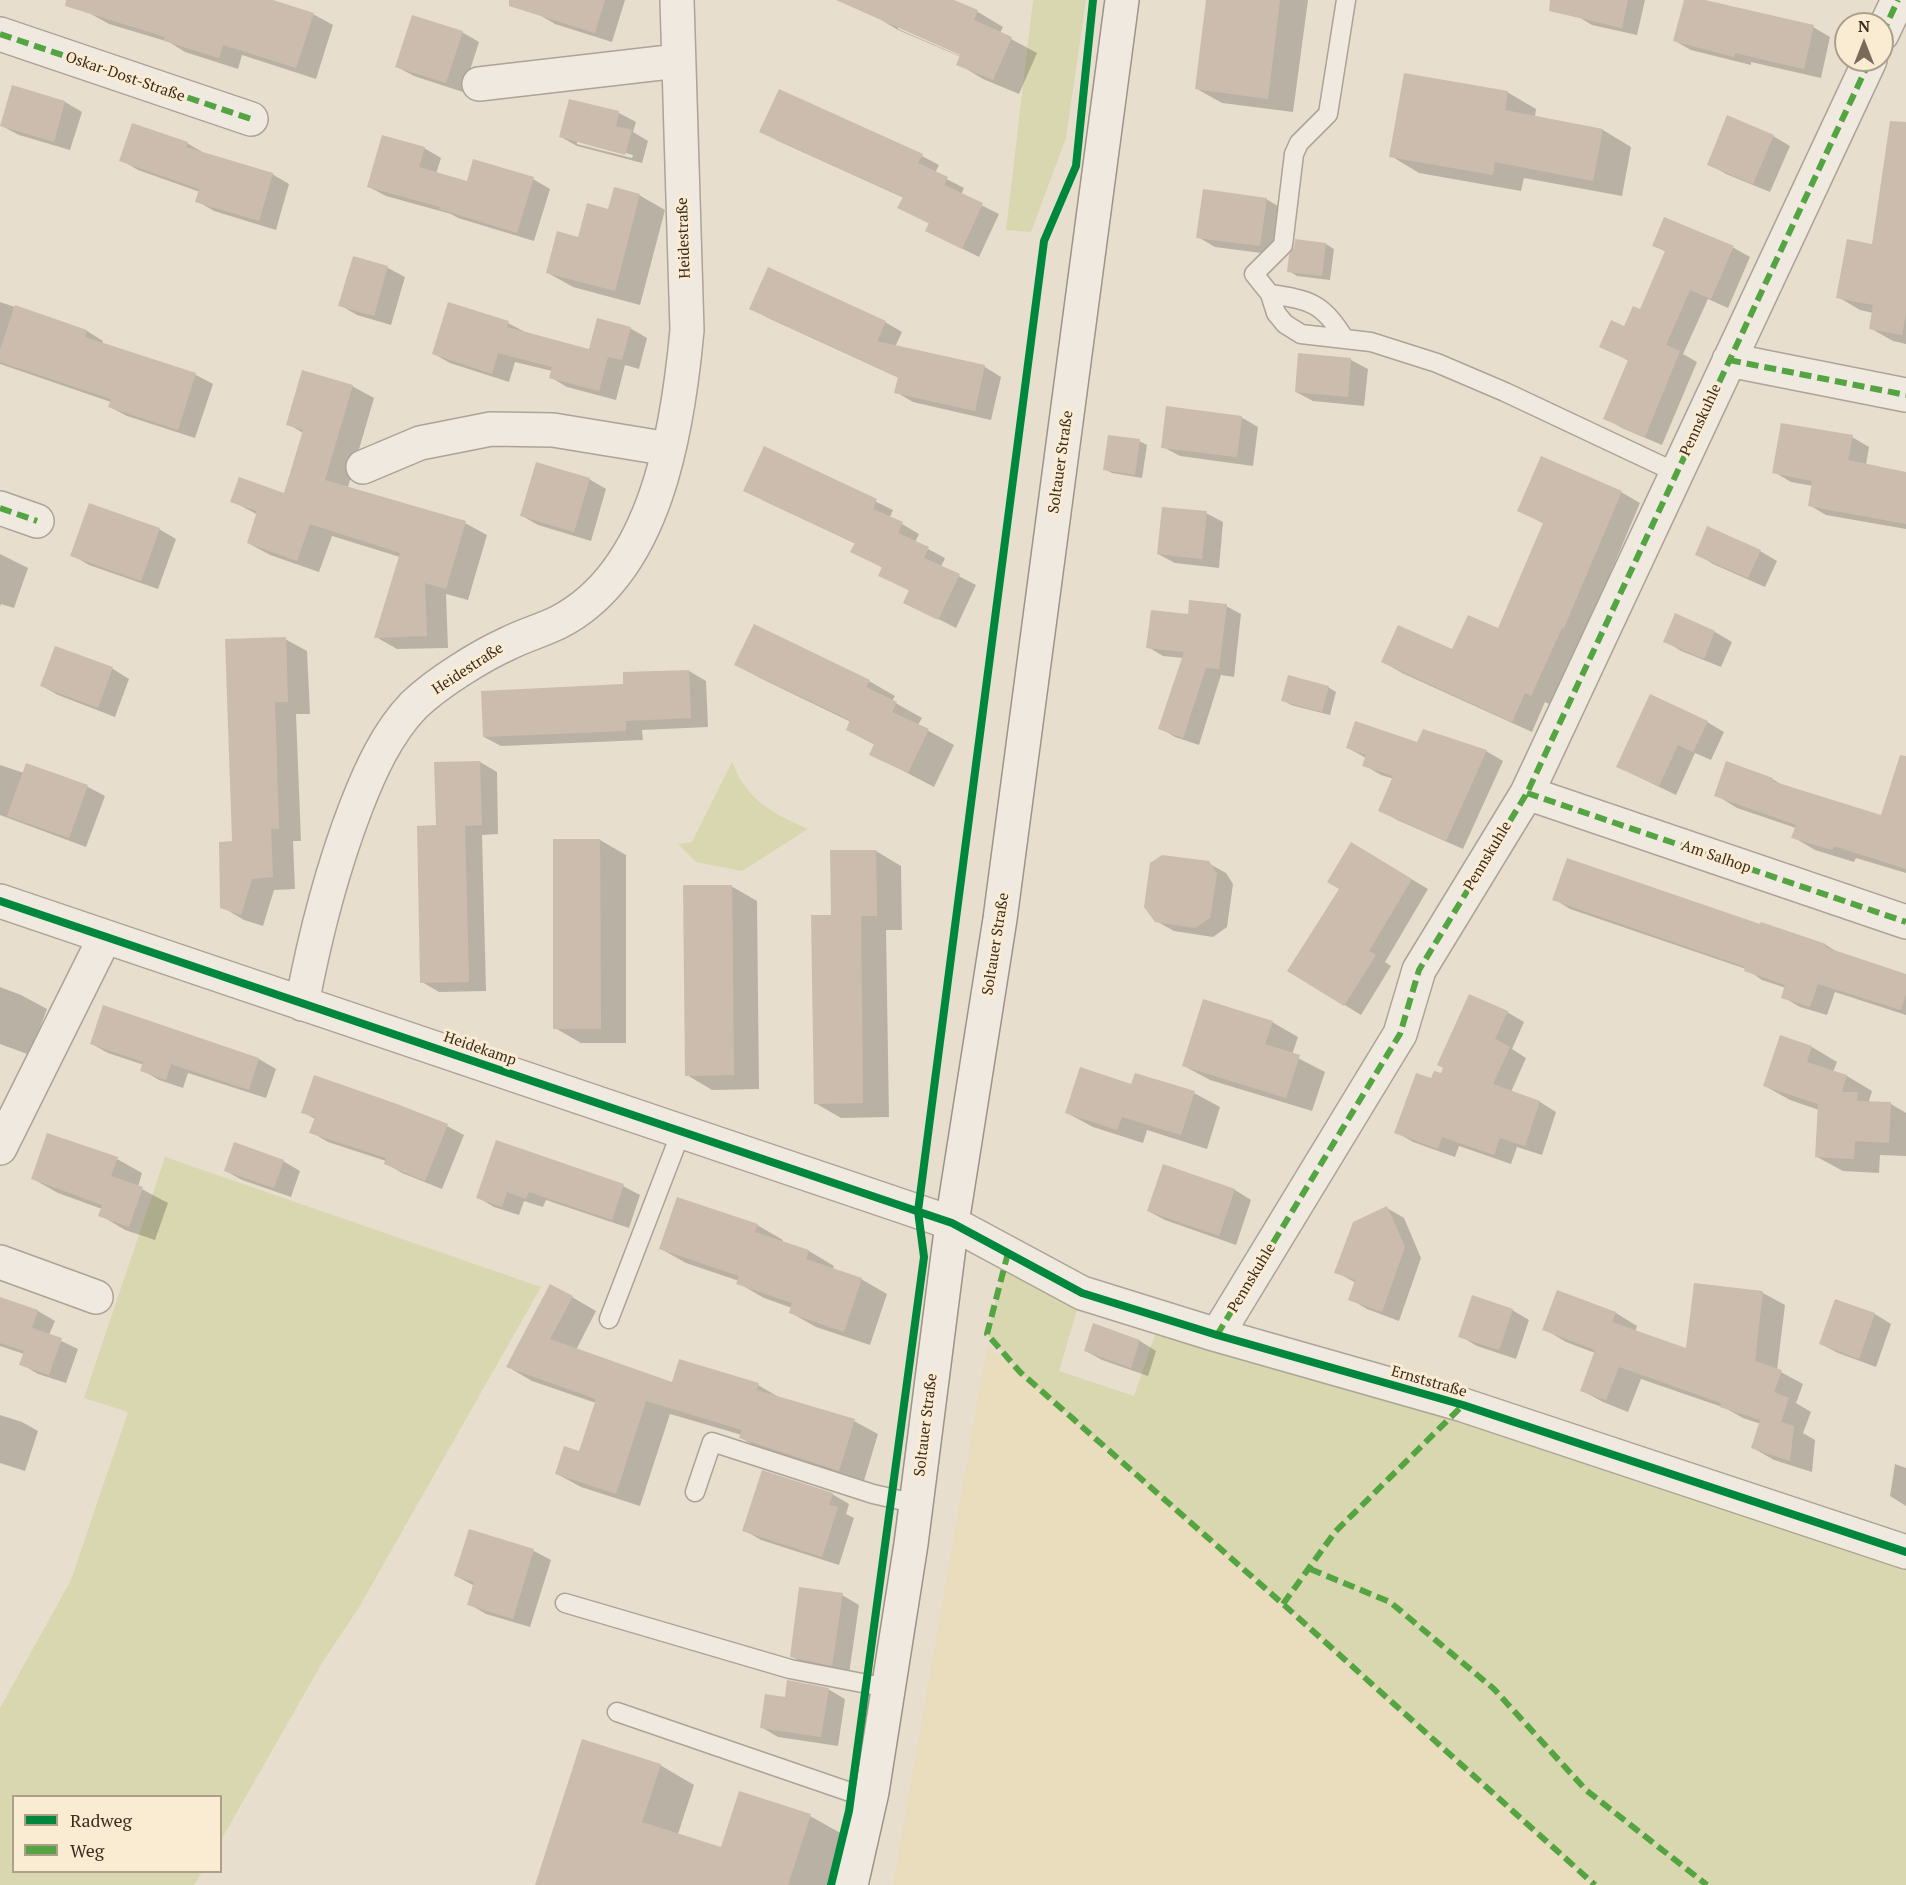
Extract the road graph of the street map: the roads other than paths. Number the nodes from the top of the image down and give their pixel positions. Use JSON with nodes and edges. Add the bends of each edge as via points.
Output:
{"nodes":[{"id":1,"x":677,"y":0,"type":"edge"},
{"id":2,"x":1122,"y":0,"type":"edge"},
{"id":3,"x":1346,"y":0,"type":"edge"},
{"id":4,"x":0,"y":34,"type":"edge"},
{"id":5,"x":678,"y":61,"type":"junction"},
{"id":6,"x":1864,"y":72,"type":"edge"},
{"id":7,"x":479,"y":84,"type":"dead end"},
{"id":8,"x":250,"y":119,"type":"dead end"},
{"id":9,"x":1270,"y":294,"type":"junction"},
{"id":10,"x":1344,"y":338,"type":"junction"},
{"id":11,"x":1729,"y":360,"type":"junction"},
{"id":12,"x":1906,"y":395,"type":"edge"},
{"id":13,"x":669,"y":449,"type":"junction"},
{"id":14,"x":363,"y":467,"type":"dead end"},
{"id":15,"x":1677,"y":473,"type":"junction"},
{"id":16,"x":0,"y":508,"type":"edge"},
{"id":17,"x":37,"y":521,"type":"dead end"},
{"id":18,"x":1527,"y":793,"type":"junction"},
{"id":19,"x":0,"y":901,"type":"edge"},
{"id":20,"x":1906,"y":922,"type":"edge"},
{"id":21,"x":105,"y":937,"type":"junction"},
{"id":22,"x":302,"y":1004,"type":"junction"},
{"id":23,"x":681,"y":1131,"type":"junction"},
{"id":24,"x":0,"y":1148,"type":"edge"},
{"id":25,"x":952,"y":1223,"type":"junction"},
{"id":26,"x":0,"y":1262,"type":"edge"},
{"id":27,"x":96,"y":1297,"type":"dead end"},
{"id":28,"x":609,"y":1319,"type":"dead end"},
{"id":29,"x":1217,"y":1335,"type":"junction"},
{"id":30,"x":695,"y":1492,"type":"dead end"},
{"id":31,"x":916,"y":1503,"type":"junction"},
{"id":32,"x":1906,"y":1552,"type":"edge"},
{"id":33,"x":565,"y":1603,"type":"dead end"},
{"id":34,"x":888,"y":1688,"type":"junction"},
{"id":35,"x":617,"y":1712,"type":"dead end"},
{"id":36,"x":870,"y":1801,"type":"junction"},
{"id":37,"x":851,"y":1885,"type":"edge"}],
"edges":[{"from":1,"to":5,"type":"street","name":"Heidestraße"},
{"from":2,"to":25,"type":"street","name":"Soltauer Straße","via":[[1000,919]]},
{"from":3,"to":9,"type":"lane","via":[[1328,114],[1299,143],[1294,154],[1284,245],[1254,274]]},
{"from":4,"to":8,"type":"street","name":"Oskar-Dost-Straße"},
{"from":5,"to":7,"type":"street"},
{"from":5,"to":13,"type":"street","name":"Heidestraße","via":[[687,330]]},
{"from":6,"to":11,"type":"street","name":"Pennskuhle"},
{"from":9,"to":10,"type":"lane","via":[[1322,308]]},
{"from":9,"to":10,"type":"lane","via":[[1276,313],[1301,334]]},
{"from":10,"to":15,"type":"lane","via":[[1371,342],[1437,363]]},
{"from":11,"to":12,"type":"street"},
{"from":11,"to":15,"type":"street","name":"Pennskuhle"},
{"from":13,"to":14,"type":"street","via":[[553,430],[491,429],[420,443]]},
{"from":13,"to":22,"type":"street","name":"Heidestraße","via":[[640,535],[621,568],[596,596],[560,622],[507,644],[456,673],[415,705],[390,736],[369,773],[332,871]]},
{"from":15,"to":18,"type":"street","name":"Pennskuhle"},
{"from":16,"to":17,"type":"street"},
{"from":18,"to":20,"type":"street","name":"Am Salhop"},
{"from":18,"to":29,"type":"street","name":"Pennskuhle","via":[[1419,970],[1400,1034]]},
{"from":19,"to":21,"type":"street","name":"Heidekamp"},
{"from":21,"to":22,"type":"street","name":"Heidekamp"},
{"from":21,"to":24,"type":"street"},
{"from":22,"to":23,"type":"street","name":"Heidekamp"},
{"from":23,"to":25,"type":"street","name":"Heidekamp"},
{"from":23,"to":28,"type":"lane"},
{"from":25,"to":29,"type":"street","name":"Ernststraße","via":[[1082,1293]]},
{"from":25,"to":31,"type":"street","name":"Soltauer Straße"},
{"from":26,"to":27,"type":"street"},
{"from":29,"to":32,"type":"street","name":"Ernststraße","via":[[1463,1405]]},
{"from":30,"to":31,"type":"lane","via":[[712,1442],[873,1494]]},
{"from":31,"to":34,"type":"street","name":"Soltauer Straße"},
{"from":33,"to":34,"type":"lane","via":[[790,1669]]},
{"from":34,"to":36,"type":"street","name":"Soltauer Straße"},
{"from":35,"to":36,"type":"lane"},
{"from":36,"to":37,"type":"street","name":"Soltauer Straße"}]}
